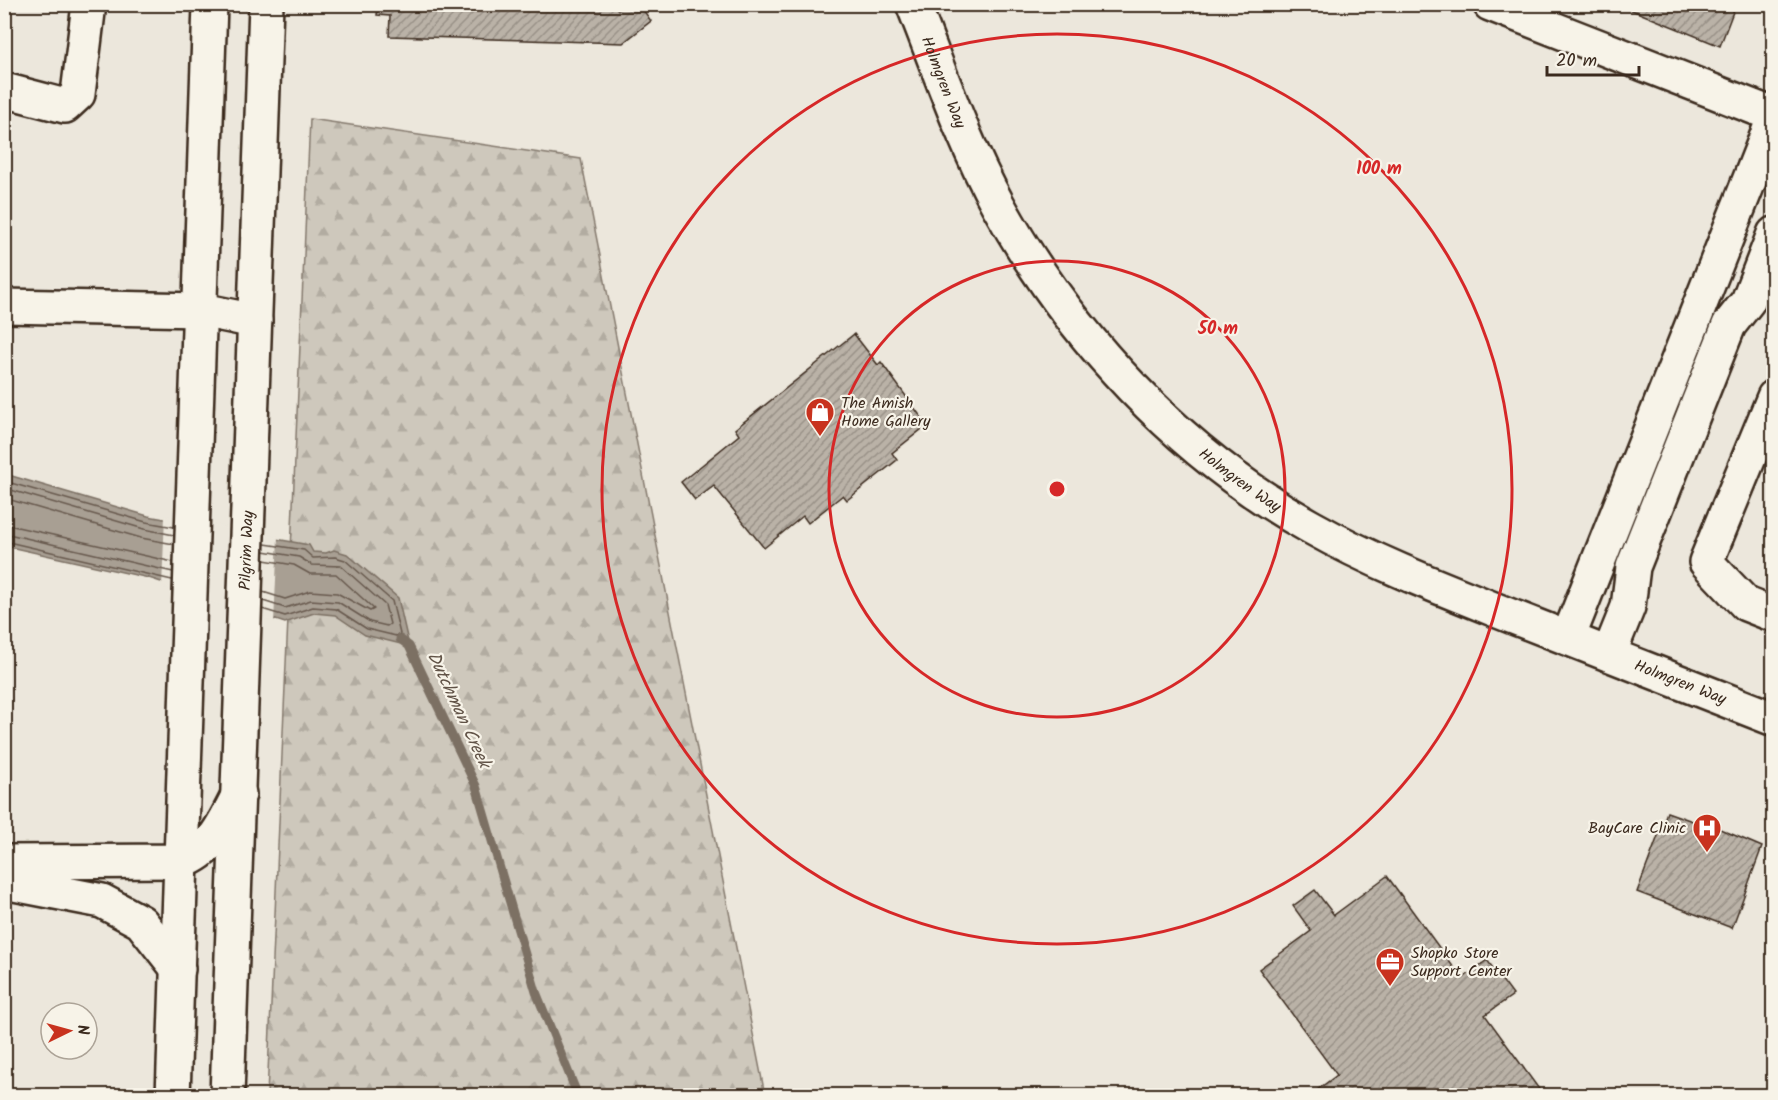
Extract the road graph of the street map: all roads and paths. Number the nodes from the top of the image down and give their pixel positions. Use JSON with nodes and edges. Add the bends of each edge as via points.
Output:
{"nodes":[{"id":1,"x":89,"y":4,"type":"edge"},
{"id":2,"x":210,"y":4,"type":"edge"},
{"id":3,"x":266,"y":4,"type":"edge"},
{"id":4,"x":913,"y":4,"type":"edge"},
{"id":5,"x":1490,"y":4,"type":"edge"},
{"id":6,"x":4,"y":90,"type":"edge"},
{"id":7,"x":1773,"y":117,"type":"edge"},
{"id":8,"x":1773,"y":234,"type":"edge"},
{"id":9,"x":1707,"y":286,"type":"junction"},
{"id":10,"x":4,"y":306,"type":"edge"},
{"id":11,"x":1760,"y":307,"type":"edge"},
{"id":12,"x":201,"y":310,"type":"junction"},
{"id":13,"x":255,"y":321,"type":"junction"},
{"id":14,"x":1773,"y":397,"type":"edge"},
{"id":15,"x":1773,"y":615,"type":"edge"},
{"id":16,"x":1568,"y":638,"type":"junction"},
{"id":17,"x":1609,"y":654,"type":"junction"},
{"id":18,"x":1773,"y":720,"type":"edge"},
{"id":19,"x":239,"y":794,"type":"junction"},
{"id":20,"x":183,"y":861,"type":"junction"},
{"id":21,"x":4,"y":862,"type":"edge"},
{"id":22,"x":4,"y":882,"type":"edge"},
{"id":23,"x":178,"y":969,"type":"junction"},
{"id":24,"x":173,"y":1095,"type":"edge"},
{"id":25,"x":227,"y":1095,"type":"edge"}],
"edges":[{"from":1,"to":6,"type":"main road","via":[[78,94],[65,106]]},
{"from":2,"to":12,"type":"main road"},
{"from":3,"to":13,"type":"main road","name":"Pilgrim Way"},
{"from":4,"to":16,"type":"main road","name":"Holmgren Way","via":[[962,128],[999,207],[1040,273],[1089,339],[1147,402],[1248,487],[1309,526],[1387,566]]},
{"from":5,"to":7,"type":"main road"},
{"from":7,"to":9,"type":"main road"},
{"from":8,"to":11,"type":"main road"},
{"from":9,"to":11,"type":"main road"},
{"from":9,"to":16,"type":"main road"},
{"from":10,"to":12,"type":"main road"},
{"from":11,"to":17,"type":"main road","via":[[1729,325],[1633,567],[1628,607]]},
{"from":12,"to":13,"type":"main road"},
{"from":12,"to":20,"type":"main road"},
{"from":13,"to":19,"type":"main road","name":"Pilgrim Way"},
{"from":14,"to":15,"type":"main road","via":[[1706,562],[1746,604]]},
{"from":16,"to":17,"type":"main road","name":"Holmgren Way"},
{"from":17,"to":18,"type":"main road","name":"Holmgren Way"},
{"from":19,"to":20,"type":"main road","via":[[218,834],[195,857]]},
{"from":19,"to":25,"type":"main road","name":"Pilgrim Way"},
{"from":20,"to":21,"type":"main road"},
{"from":20,"to":23,"type":"main road"},
{"from":22,"to":23,"type":"main road","via":[[102,901],[141,922]]},
{"from":23,"to":24,"type":"main road"}]}
